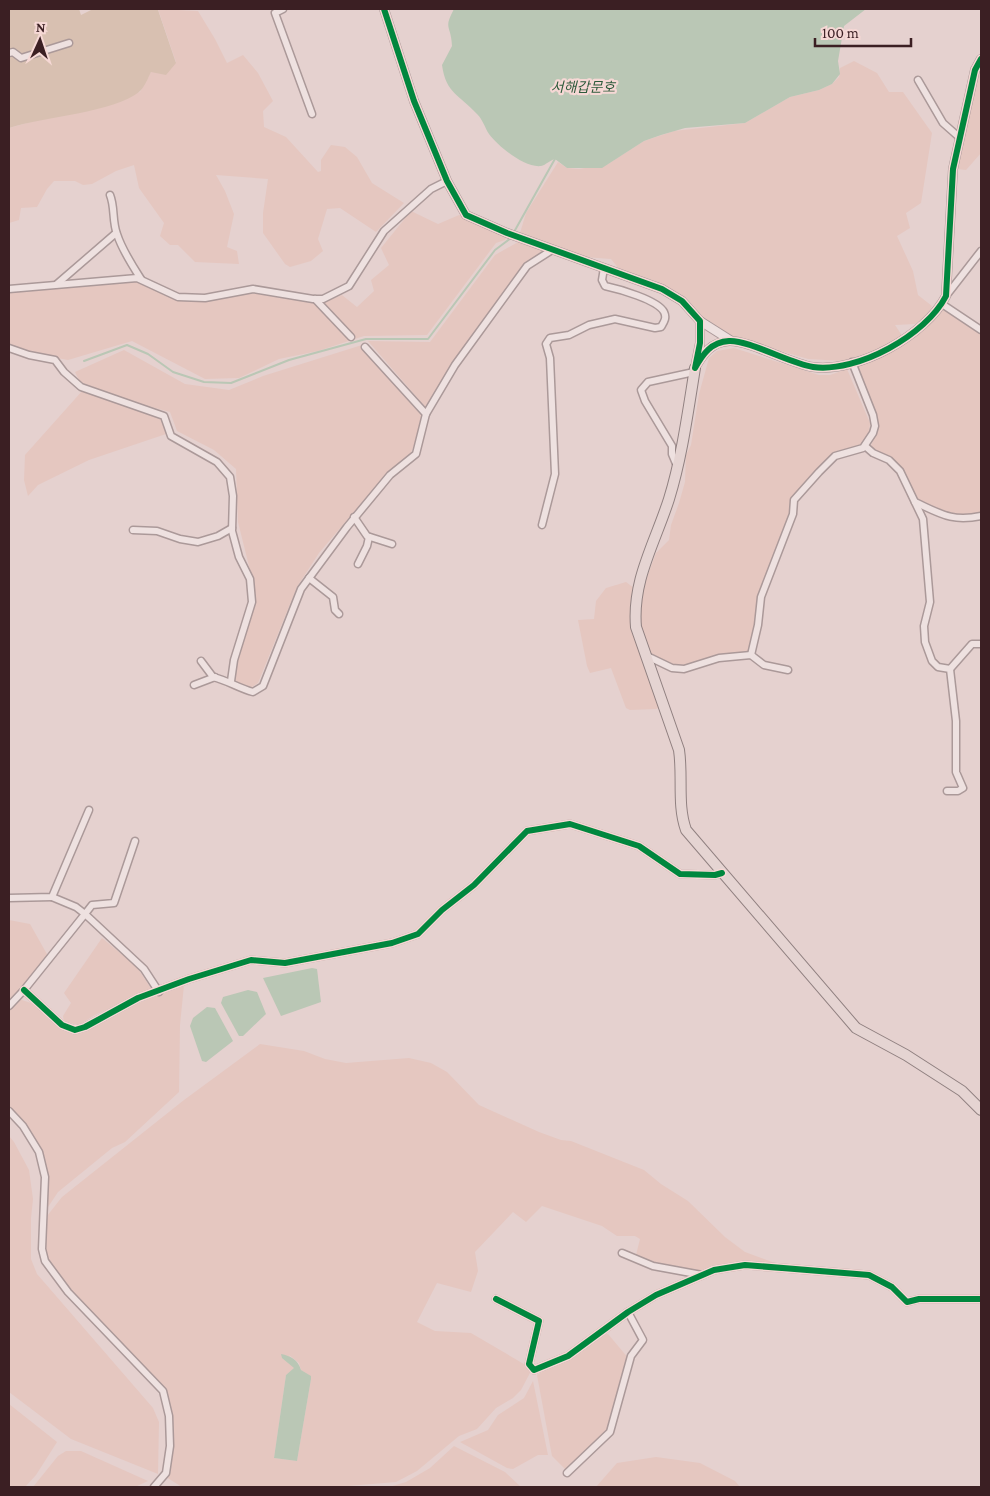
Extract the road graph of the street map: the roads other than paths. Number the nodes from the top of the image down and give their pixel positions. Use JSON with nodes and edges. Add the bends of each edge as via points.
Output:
{"nodes":[{"id":1,"x":282,"y":9,"type":"edge"},
{"id":2,"x":384,"y":9,"type":"edge"},
{"id":3,"x":70,"y":43,"type":"dead end"},
{"id":4,"x":9,"y":53,"type":"edge"},
{"id":5,"x":981,"y":59,"type":"edge"},
{"id":6,"x":918,"y":80,"type":"dead end"},
{"id":7,"x":312,"y":114,"type":"dead end"},
{"id":8,"x":960,"y":138,"type":"junction"},
{"id":9,"x":447,"y":181,"type":"junction"},
{"id":10,"x":110,"y":195,"type":"dead end"},
{"id":11,"x":116,"y":233,"type":"junction"},
{"id":12,"x":552,"y":250,"type":"junction"},
{"id":13,"x":980,"y":255,"type":"edge"},
{"id":14,"x":604,"y":268,"type":"junction"},
{"id":15,"x":142,"y":280,"type":"junction"},
{"id":16,"x":57,"y":284,"type":"junction"},
{"id":17,"x":9,"y":289,"type":"edge"},
{"id":18,"x":946,"y":296,"type":"junction"},
{"id":19,"x":315,"y":299,"type":"junction"},
{"id":20,"x":942,"y":304,"type":"junction"},
{"id":21,"x":700,"y":321,"type":"junction"},
{"id":22,"x":981,"y":330,"type":"edge"},
{"id":23,"x":351,"y":337,"type":"dead end"},
{"id":24,"x":732,"y":341,"type":"junction"},
{"id":25,"x":364,"y":347,"type":"dead end"},
{"id":26,"x":9,"y":348,"type":"edge"},
{"id":27,"x":852,"y":362,"type":"junction"},
{"id":28,"x":694,"y":370,"type":"junction"},
{"id":29,"x":426,"y":414,"type":"junction"},
{"id":30,"x":865,"y":446,"type":"junction"},
{"id":31,"x":677,"y":466,"type":"junction"},
{"id":32,"x":915,"y":502,"type":"junction"},
{"id":33,"x":981,"y":516,"type":"edge"},
{"id":34,"x":354,"y":518,"type":"junction"},
{"id":35,"x":542,"y":524,"type":"dead end"},
{"id":36,"x":232,"y":528,"type":"junction"},
{"id":37,"x":133,"y":530,"type":"dead end"},
{"id":38,"x":369,"y":536,"type":"junction"},
{"id":39,"x":392,"y":544,"type":"dead end"},
{"id":40,"x":358,"y":564,"type":"dead end"},
{"id":41,"x":309,"y":578,"type":"junction"},
{"id":42,"x":339,"y":614,"type":"dead end"},
{"id":43,"x":981,"y":644,"type":"edge"},
{"id":44,"x":750,"y":655,"type":"junction"},
{"id":45,"x":646,"y":656,"type":"junction"},
{"id":46,"x":201,"y":661,"type":"dead end"},
{"id":47,"x":950,"y":669,"type":"junction"},
{"id":48,"x":788,"y":670,"type":"dead end"},
{"id":49,"x":215,"y":677,"type":"junction"},
{"id":50,"x":231,"y":681,"type":"junction"},
{"id":51,"x":194,"y":685,"type":"dead end"},
{"id":52,"x":947,"y":791,"type":"dead end"},
{"id":53,"x":89,"y":810,"type":"dead end"},
{"id":54,"x":135,"y":841,"type":"dead end"},
{"id":55,"x":722,"y":873,"type":"junction"},
{"id":56,"x":52,"y":897,"type":"junction"},
{"id":57,"x":9,"y":898,"type":"edge"},
{"id":58,"x":85,"y":914,"type":"junction"},
{"id":59,"x":24,"y":990,"type":"junction"},
{"id":60,"x":159,"y":992,"type":"junction"},
{"id":61,"x":9,"y":1006,"type":"edge"},
{"id":62,"x":981,"y":1110,"type":"edge"},
{"id":63,"x":9,"y":1112,"type":"edge"},
{"id":64,"x":622,"y":1253,"type":"dead end"},
{"id":65,"x":703,"y":1275,"type":"junction"},
{"id":66,"x":496,"y":1299,"type":"dead end"},
{"id":67,"x":981,"y":1299,"type":"edge"},
{"id":68,"x":628,"y":1312,"type":"junction"},
{"id":69,"x":567,"y":1473,"type":"dead end"},
{"id":70,"x":154,"y":1487,"type":"edge"}],
"edges":[{"from":1,"to":7,"type":"street","via":[[275,13]]},
{"from":2,"to":9,"type":"street","via":[[414,101]]},
{"from":3,"to":4,"type":"street","via":[[21,58]]},
{"from":5,"to":8,"type":"street","via":[[975,70]]},
{"from":6,"to":8,"type":"street","via":[[943,122]]},
{"from":8,"to":18,"type":"street","via":[[952,180]]},
{"from":9,"to":12,"type":"street","via":[[466,215]]},
{"from":9,"to":19,"type":"street","via":[[431,188],[384,231],[348,286],[323,299]]},
{"from":10,"to":11,"type":"street"},
{"from":11,"to":15,"type":"street"},
{"from":11,"to":16,"type":"street"},
{"from":12,"to":14,"type":"street"},
{"from":12,"to":29,"type":"street","via":[[527,266],[455,365]]},
{"from":13,"to":18,"type":"street"},
{"from":14,"to":21,"type":"street","via":[[662,289],[682,301]]},
{"from":14,"to":35,"type":"street","via":[[602,280],[606,286],[631,293],[660,307],[666,320],[661,327],[655,328],[615,319],[604,320],[569,335],[550,338],[546,344],[550,358],[555,474]]},
{"from":15,"to":16,"type":"street"},
{"from":15,"to":19,"type":"street","via":[[178,297],[204,298],[253,288]]},
{"from":16,"to":17,"type":"street"},
{"from":18,"to":20,"type":"street"},
{"from":19,"to":23,"type":"street"},
{"from":20,"to":22,"type":"street"},
{"from":20,"to":27,"type":"street","via":[[904,340],[883,353]]},
{"from":21,"to":24,"type":"street"},
{"from":21,"to":28,"type":"street","via":[[700,343]]},
{"from":24,"to":27,"type":"street","via":[[814,367]]},
{"from":24,"to":28,"type":"street","via":[[705,351]]},
{"from":25,"to":29,"type":"street"},
{"from":26,"to":36,"type":"street","via":[[29,356],[55,360],[81,387],[164,416],[171,436],[217,462],[230,477]]},
{"from":27,"to":30,"type":"street","via":[[875,426]]},
{"from":28,"to":31,"type":"main road"},
{"from":28,"to":31,"type":"street","via":[[648,382],[641,390],[672,446]]},
{"from":29,"to":34,"type":"street","via":[[416,454],[390,475]]},
{"from":30,"to":32,"type":"street","via":[[889,460],[900,471]]},
{"from":30,"to":44,"type":"street","via":[[835,456],[794,500],[793,514],[761,597]]},
{"from":31,"to":45,"type":"main road","via":[[636,590],[636,627]]},
{"from":32,"to":33,"type":"street","via":[[946,517],[965,520]]},
{"from":32,"to":47,"type":"street","via":[[925,527],[930,602],[924,626],[925,642],[932,661],[938,667]]},
{"from":34,"to":38,"type":"street"},
{"from":34,"to":41,"type":"street"},
{"from":36,"to":37,"type":"street","via":[[198,542],[157,531]]},
{"from":36,"to":50,"type":"street","via":[[239,557],[250,579],[252,602]]},
{"from":38,"to":39,"type":"street"},
{"from":38,"to":40,"type":"street"},
{"from":41,"to":42,"type":"street","via":[[333,597]]},
{"from":41,"to":50,"type":"street","via":[[262,686],[253,692],[241,689]]},
{"from":43,"to":47,"type":"street","via":[[972,644]]},
{"from":44,"to":45,"type":"street","via":[[719,658],[684,669],[672,668]]},
{"from":44,"to":48,"type":"street","via":[[764,665]]},
{"from":45,"to":55,"type":"main road","via":[[679,750],[682,818],[686,830]]},
{"from":46,"to":49,"type":"street"},
{"from":47,"to":52,"type":"street","via":[[956,721],[956,772],[963,788]]},
{"from":49,"to":50,"type":"street"},
{"from":49,"to":51,"type":"street"},
{"from":53,"to":56,"type":"street"},
{"from":54,"to":58,"type":"street","via":[[114,903],[92,905]]},
{"from":55,"to":60,"type":"street","via":[[680,874],[639,846],[570,824],[527,831],[474,885],[418,934],[392,944],[285,963],[251,960]]},
{"from":55,"to":62,"type":"main road","via":[[856,1028],[906,1054],[962,1090]]},
{"from":56,"to":57,"type":"street"},
{"from":56,"to":58,"type":"street"},
{"from":58,"to":59,"type":"street"},
{"from":58,"to":60,"type":"street","via":[[144,970]]},
{"from":59,"to":60,"type":"street","via":[[62,1025],[75,1030],[138,998]]},
{"from":59,"to":61,"type":"street"},
{"from":63,"to":70,"type":"street","via":[[23,1126],[39,1152],[45,1177],[42,1249],[45,1262],[68,1292],[163,1391],[169,1416],[170,1446],[166,1473]]},
{"from":64,"to":65,"type":"street","via":[[653,1266]]},
{"from":65,"to":67,"type":"street","via":[[744,1265],[869,1275],[892,1287],[906,1302]]},
{"from":65,"to":68,"type":"street","via":[[656,1295]]},
{"from":66,"to":68,"type":"street","via":[[540,1321],[529,1364],[534,1370],[568,1356]]},
{"from":68,"to":69,"type":"street","via":[[643,1340],[631,1356],[610,1432]]}]}
